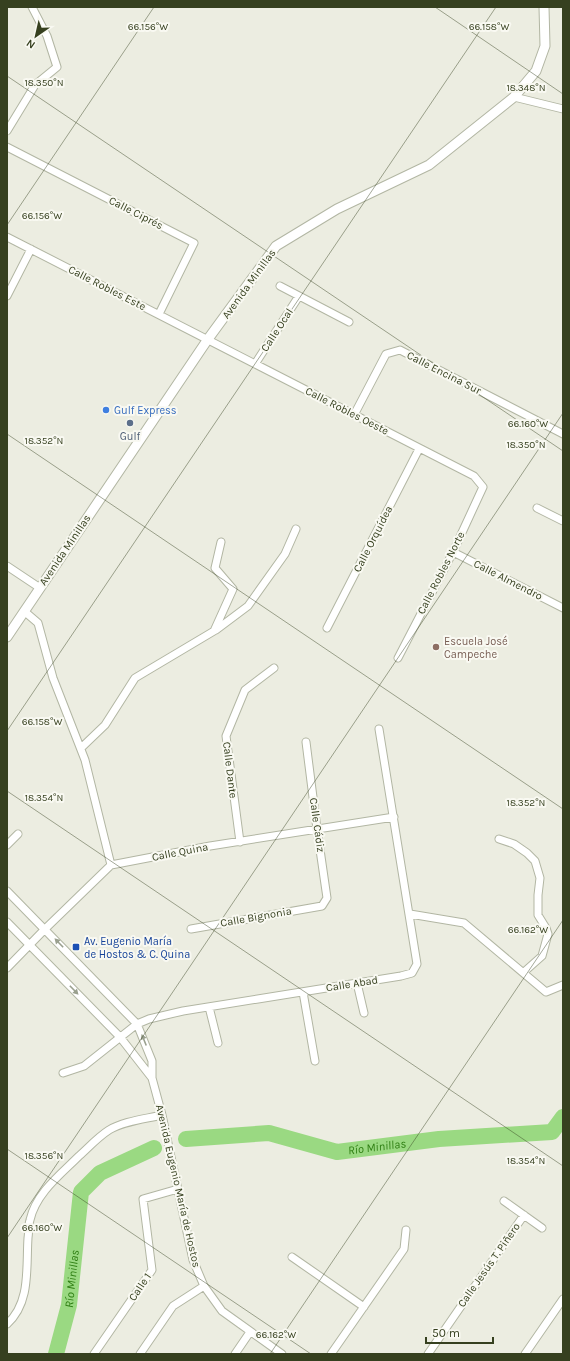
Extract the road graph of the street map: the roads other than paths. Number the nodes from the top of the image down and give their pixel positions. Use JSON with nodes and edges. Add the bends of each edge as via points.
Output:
{"nodes":[{"id":1,"x":32,"y":7,"type":"edge"},
{"id":2,"x":544,"y":7,"type":"edge"},
{"id":3,"x":514,"y":97,"type":"junction"},
{"id":4,"x":563,"y":109,"type":"edge"},
{"id":5,"x":7,"y":131,"type":"edge"},
{"id":6,"x":7,"y":147,"type":"edge"},
{"id":7,"x":7,"y":237,"type":"edge"},
{"id":8,"x":31,"y":249,"type":"junction"},
{"id":9,"x":280,"y":286,"type":"dead end"},
{"id":10,"x":7,"y":296,"type":"edge"},
{"id":11,"x":298,"y":296,"type":"junction"},
{"id":12,"x":159,"y":314,"type":"junction"},
{"id":13,"x":348,"y":322,"type":"dead end"},
{"id":14,"x":208,"y":339,"type":"junction"},
{"id":15,"x":255,"y":364,"type":"junction"},
{"id":16,"x":354,"y":414,"type":"junction"},
{"id":17,"x":563,"y":434,"type":"edge"},
{"id":18,"x":419,"y":449,"type":"junction"},
{"id":19,"x":483,"y":487,"type":"joint"},
{"id":20,"x":537,"y":508,"type":"dead end"},
{"id":21,"x":563,"y":521,"type":"edge"},
{"id":22,"x":296,"y":530,"type":"dead end"},
{"id":23,"x":221,"y":542,"type":"dead end"},
{"id":24,"x":453,"y":552,"type":"junction"},
{"id":25,"x":7,"y":566,"type":"edge"},
{"id":26,"x":40,"y":588,"type":"junction"},
{"id":27,"x":563,"y":608,"type":"edge"},
{"id":28,"x":24,"y":611,"type":"junction"},
{"id":29,"x":326,"y":628,"type":"dead end"},
{"id":30,"x":214,"y":631,"type":"junction"},
{"id":31,"x":7,"y":636,"type":"edge"},
{"id":32,"x":398,"y":658,"type":"dead end"},
{"id":33,"x":274,"y":668,"type":"dead end"},
{"id":34,"x":379,"y":729,"type":"dead end"},
{"id":35,"x":306,"y":742,"type":"dead end"},
{"id":36,"x":81,"y":748,"type":"junction"},
{"id":37,"x":394,"y":817,"type":"junction"},
{"id":38,"x":317,"y":829,"type":"junction"},
{"id":39,"x":18,"y":834,"type":"dead end"},
{"id":40,"x":499,"y":839,"type":"dead end"},
{"id":41,"x":240,"y":842,"type":"junction"},
{"id":42,"x":7,"y":845,"type":"edge"},
{"id":43,"x":111,"y":865,"type":"junction"},
{"id":44,"x":7,"y":892,"type":"edge"},
{"id":45,"x":322,"y":906,"type":"joint"},
{"id":46,"x":410,"y":914,"type":"junction"},
{"id":47,"x":7,"y":922,"type":"edge"},
{"id":48,"x":44,"y":929,"type":"junction"},
{"id":49,"x":191,"y":929,"type":"dead end"},
{"id":50,"x":30,"y":944,"type":"junction"},
{"id":51,"x":7,"y":968,"type":"edge"},
{"id":52,"x":524,"y":972,"type":"junction"},
{"id":53,"x":358,"y":983,"type":"junction"},
{"id":54,"x":563,"y":984,"type":"edge"},
{"id":55,"x":303,"y":992,"type":"junction"},
{"id":56,"x":209,"y":1007,"type":"junction"},
{"id":57,"x":364,"y":1013,"type":"dead end"},
{"id":58,"x":137,"y":1024,"type":"junction"},
{"id":59,"x":120,"y":1037,"type":"junction"},
{"id":60,"x":218,"y":1043,"type":"dead end"},
{"id":61,"x":314,"y":1061,"type":"dead end"},
{"id":62,"x":63,"y":1073,"type":"dead end"},
{"id":63,"x":152,"y":1078,"type":"junction"},
{"id":64,"x":162,"y":1115,"type":"junction"},
{"id":65,"x":178,"y":1189,"type":"junction"},
{"id":66,"x":504,"y":1201,"type":"dead end"},
{"id":67,"x":524,"y":1215,"type":"junction"},
{"id":68,"x":542,"y":1228,"type":"dead end"},
{"id":69,"x":406,"y":1230,"type":"dead end"},
{"id":70,"x":292,"y":1257,"type":"dead end"},
{"id":71,"x":204,"y":1286,"type":"junction"},
{"id":72,"x":563,"y":1299,"type":"edge"},
{"id":73,"x":364,"y":1307,"type":"junction"},
{"id":74,"x":7,"y":1324,"type":"edge"},
{"id":75,"x":250,"y":1332,"type":"junction"},
{"id":76,"x":94,"y":1354,"type":"edge"},
{"id":77,"x":140,"y":1354,"type":"edge"},
{"id":78,"x":235,"y":1354,"type":"edge"},
{"id":79,"x":282,"y":1354,"type":"edge"},
{"id":80,"x":331,"y":1354,"type":"edge"},
{"id":81,"x":428,"y":1354,"type":"edge"},
{"id":82,"x":525,"y":1354,"type":"edge"}],
"edges":[{"from":1,"to":5,"type":"street","via":[[47,36],[57,67],[35,85]]},
{"from":2,"to":3,"type":"street","name":"Avenida Minillas","via":[[545,46],[536,71]]},
{"from":3,"to":4,"type":"street"},
{"from":3,"to":14,"type":"street","name":"Avenida Minillas","via":[[429,165],[337,209],[276,246]]},
{"from":6,"to":12,"type":"street","name":"Calle Ciprés","via":[[194,243]]},
{"from":7,"to":8,"type":"street","name":"Calle Robles Este"},
{"from":8,"to":10,"type":"street"},
{"from":8,"to":12,"type":"street","name":"Calle Robles Este"},
{"from":9,"to":11,"type":"street"},
{"from":11,"to":13,"type":"street"},
{"from":11,"to":15,"type":"street","name":"Calle Ocal"},
{"from":12,"to":14,"type":"street","name":"Calle Robles Este"},
{"from":14,"to":15,"type":"street","name":"Calle Robles Oeste"},
{"from":14,"to":26,"type":"street","name":"Avenida Minillas"},
{"from":15,"to":16,"type":"street","name":"Calle Robles Oeste"},
{"from":16,"to":17,"type":"street","name":"Calle Encina Sur","via":[[386,354],[400,350]]},
{"from":16,"to":18,"type":"street","name":"Calle Robles Oeste"},
{"from":18,"to":19,"type":"street","name":"Calle Robles Oeste","via":[[474,476]]},
{"from":18,"to":29,"type":"street","name":"Calle Orquídea"},
{"from":19,"to":24,"type":"street","name":"Calle Robles Norte"},
{"from":20,"to":21,"type":"street"},
{"from":22,"to":30,"type":"street","via":[[285,554],[248,606]]},
{"from":23,"to":30,"type":"street","via":[[215,568],[233,589]]},
{"from":24,"to":27,"type":"street","name":"Calle Almendro"},
{"from":24,"to":32,"type":"street","name":"Calle Robles Norte"},
{"from":25,"to":26,"type":"street"},
{"from":26,"to":28,"type":"street","name":"Avenida Minillas"},
{"from":28,"to":31,"type":"street","name":"Avenida Minillas"},
{"from":28,"to":36,"type":"street","via":[[38,623],[53,678]]},
{"from":30,"to":36,"type":"street","via":[[135,678],[104,725]]},
{"from":33,"to":41,"type":"street","name":"Calle Dante","via":[[245,690],[226,736]]},
{"from":34,"to":37,"type":"street","name":"Calle Abad"},
{"from":35,"to":38,"type":"street","name":"Calle Cádiz"},
{"from":36,"to":43,"type":"street"},
{"from":37,"to":38,"type":"street","name":"Calle Quina"},
{"from":37,"to":46,"type":"street","name":"Calle Abad"},
{"from":38,"to":41,"type":"street","name":"Calle Quina"},
{"from":38,"to":45,"type":"street","name":"Calle Cádiz","via":[[327,898]]},
{"from":39,"to":42,"type":"street"},
{"from":40,"to":52,"type":"street","via":[[514,844],[527,853],[535,861],[540,878],[538,915],[548,934],[542,956]]},
{"from":41,"to":43,"type":"street","name":"Calle Quina"},
{"from":43,"to":48,"type":"street"},
{"from":44,"to":48,"type":"street","name":"Avenida Eugenio María de Hostos"},
{"from":45,"to":49,"type":"street","name":"Calle Bignonia"},
{"from":46,"to":52,"type":"street","via":[[464,923]]},
{"from":46,"to":53,"type":"street","name":"Calle Abad","via":[[417,964],[412,973]]},
{"from":47,"to":50,"type":"street","name":"Avenida Eugenio María de Hostos"},
{"from":48,"to":50,"type":"street"},
{"from":58,"to":48,"type":"street","name":"Avenida Eugenio María de Hostos","one_way":true},
{"from":50,"to":51,"type":"street"},
{"from":50,"to":59,"type":"street","name":"Avenida Eugenio María de Hostos","one_way":true},
{"from":52,"to":54,"type":"street","via":[[546,992]]},
{"from":53,"to":55,"type":"street","name":"Calle Abad"},
{"from":53,"to":57,"type":"street"},
{"from":55,"to":56,"type":"street","name":"Calle Abad"},
{"from":55,"to":61,"type":"street"},
{"from":56,"to":58,"type":"street","name":"Calle Abad","via":[[149,1019]]},
{"from":56,"to":60,"type":"street"},
{"from":58,"to":59,"type":"street","name":"Calle Abad"},
{"from":63,"to":58,"type":"street","name":"Avenida Eugenio María de Hostos","one_way":true,"via":[[152,1061]]},
{"from":59,"to":62,"type":"street","name":"Calle Abad","via":[[84,1066]]},
{"from":59,"to":63,"type":"street","name":"Avenida Eugenio María de Hostos"},
{"from":63,"to":64,"type":"street","name":"Avenida Eugenio María de Hostos"},
{"from":64,"to":65,"type":"street","name":"Avenida Eugenio María de Hostos"},
{"from":64,"to":74,"type":"street","via":[[110,1130],[93,1143],[44,1192],[29,1221],[24,1294],[14,1316]]},
{"from":65,"to":71,"type":"street","name":"Avenida Eugenio María de Hostos","via":[[193,1260]]},
{"from":65,"to":76,"type":"street","name":"Calle 1","via":[[143,1199],[152,1270]]},
{"from":66,"to":67,"type":"street"},
{"from":67,"to":68,"type":"street"},
{"from":67,"to":81,"type":"street","name":"Calle Jesús T. Piñero"},
{"from":69,"to":73,"type":"street","via":[[404,1249]]},
{"from":70,"to":73,"type":"street"},
{"from":71,"to":75,"type":"street","name":"Avenida Eugenio María de Hostos","via":[[222,1311]]},
{"from":71,"to":77,"type":"street","via":[[173,1306]]},
{"from":72,"to":82,"type":"street"},
{"from":73,"to":80,"type":"street"},
{"from":75,"to":78,"type":"street"},
{"from":75,"to":79,"type":"street","name":"Avenida Eugenio María de Hostos"}]}
